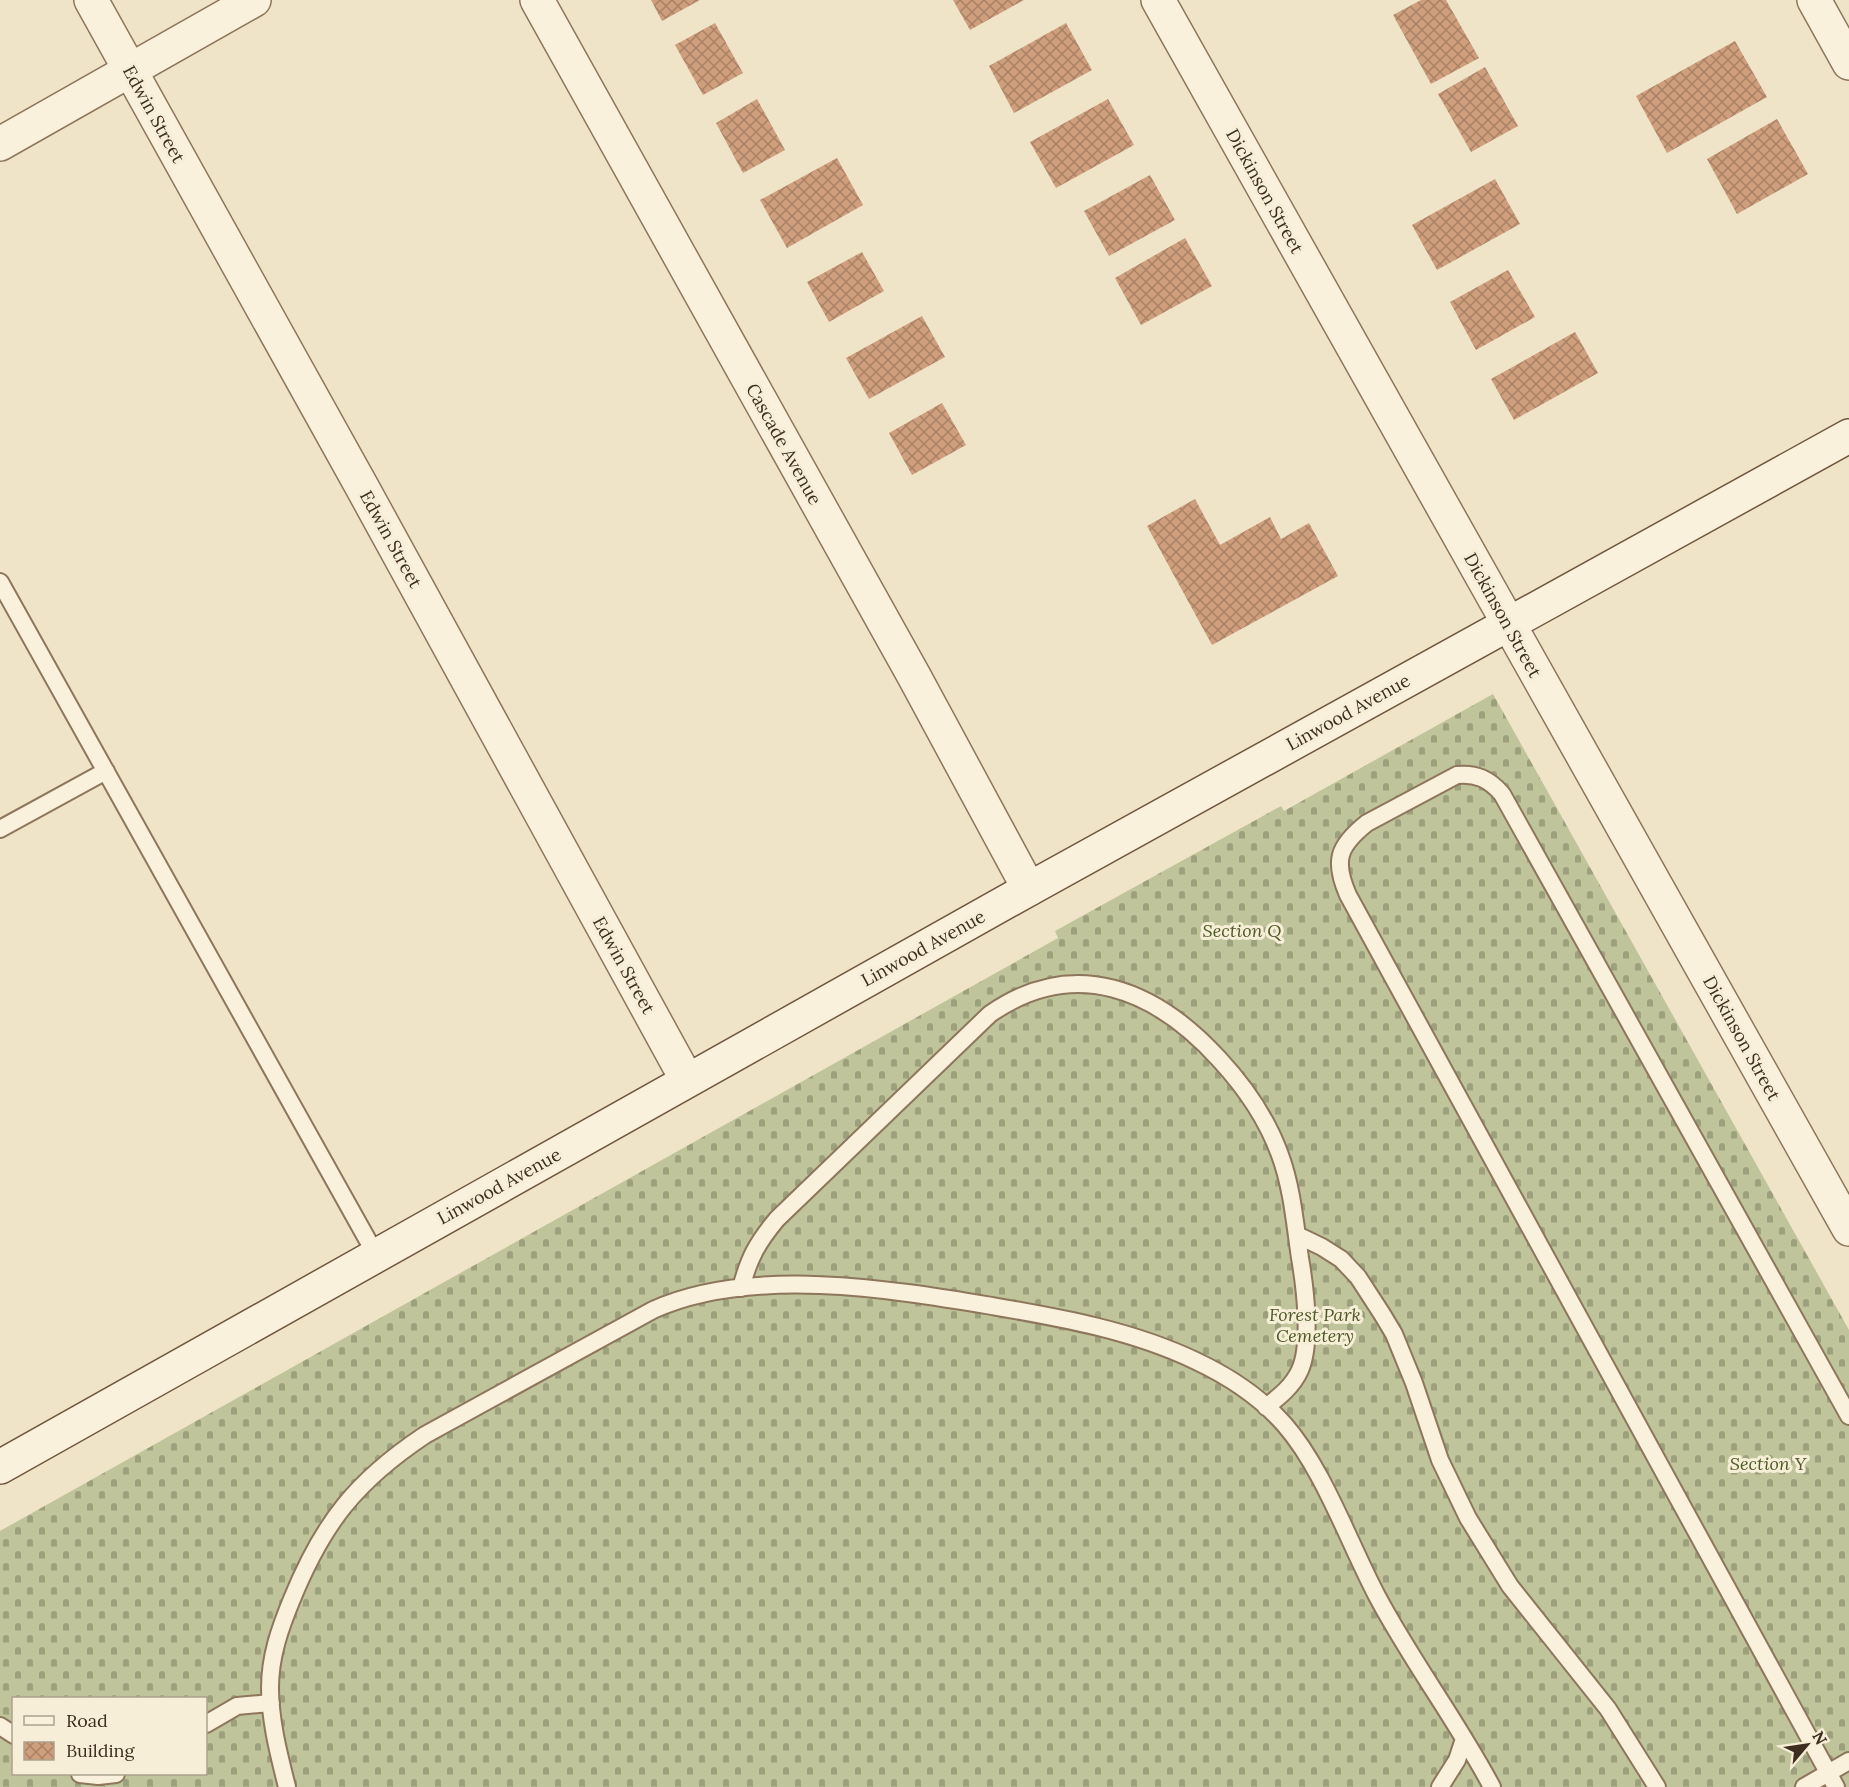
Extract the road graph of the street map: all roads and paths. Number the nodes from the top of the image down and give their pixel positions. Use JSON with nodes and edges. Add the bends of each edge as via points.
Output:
{"nodes":[{"id":1,"x":91,"y":0,"type":"edge"},
{"id":2,"x":254,"y":0,"type":"edge"},
{"id":3,"x":537,"y":0,"type":"edge"},
{"id":4,"x":1158,"y":0,"type":"edge"},
{"id":5,"x":1814,"y":0,"type":"edge"},
{"id":6,"x":1849,"y":63,"type":"edge"},
{"id":7,"x":129,"y":70,"type":"junction"},
{"id":8,"x":0,"y":144,"type":"edge"},
{"id":9,"x":1849,"y":436,"type":"edge"},
{"id":10,"x":0,"y":582,"type":"edge"},
{"id":11,"x":1508,"y":623,"type":"junction"},
{"id":12,"x":106,"y":771,"type":"junction"},
{"id":13,"x":0,"y":829,"type":"edge"},
{"id":14,"x":1029,"y":889,"type":"junction"},
{"id":15,"x":687,"y":1080,"type":"junction"},
{"id":16,"x":1849,"y":1229,"type":"edge"},
{"id":17,"x":1297,"y":1235,"type":"junction"},
{"id":18,"x":376,"y":1255,"type":"junction"},
{"id":19,"x":741,"y":1288,"type":"junction"},
{"id":20,"x":1266,"y":1407,"type":"junction"},
{"id":21,"x":1849,"y":1416,"type":"edge"},
{"id":22,"x":3,"y":1458,"type":"edge"},
{"id":23,"x":271,"y":1702,"type":"junction"},
{"id":24,"x":207,"y":1723,"type":"edge"},
{"id":25,"x":1464,"y":1739,"type":"junction"},
{"id":26,"x":1849,"y":1761,"type":"edge"},
{"id":27,"x":107,"y":1775,"type":"edge"},
{"id":28,"x":88,"y":1779,"type":"edge"},
{"id":29,"x":1832,"y":1780,"type":"edge"},
{"id":30,"x":287,"y":1787,"type":"edge"},
{"id":31,"x":1440,"y":1787,"type":"edge"},
{"id":32,"x":1492,"y":1787,"type":"edge"},
{"id":33,"x":1657,"y":1787,"type":"edge"},
{"id":34,"x":1804,"y":1787,"type":"edge"}],
"edges":[{"from":1,"to":7,"type":"street","name":"Edwin Street"},
{"from":2,"to":7,"type":"street"},
{"from":3,"to":14,"type":"street","name":"Cascade Avenue"},
{"from":4,"to":11,"type":"street","name":"Dickinson Street"},
{"from":5,"to":6,"type":"street"},
{"from":7,"to":8,"type":"street"},
{"from":7,"to":15,"type":"street","name":"Edwin Street"},
{"from":9,"to":11,"type":"street","name":"Linwood Avenue"},
{"from":10,"to":12,"type":"lane"},
{"from":11,"to":14,"type":"street","name":"Linwood Avenue"},
{"from":11,"to":16,"type":"street","name":"Dickinson Street"},
{"from":12,"to":13,"type":"lane"},
{"from":12,"to":18,"type":"lane"},
{"from":14,"to":15,"type":"street","name":"Linwood Avenue"},
{"from":15,"to":18,"type":"street","name":"Linwood Avenue"},
{"from":17,"to":19,"type":"lane","via":[[1287,1176],[1270,1131],[1244,1089],[1210,1049],[1173,1016],[1134,995],[1094,985],[1053,986],[1004,1005],[975,1027],[777,1219],[749,1260]]},
{"from":17,"to":20,"type":"lane","via":[[1305,1300],[1303,1359],[1285,1392]]},
{"from":17,"to":33,"type":"lane","via":[[1341,1259],[1358,1277],[1394,1334],[1440,1460],[1468,1518],[1516,1594],[1608,1709]]},
{"from":18,"to":22,"type":"street","name":"Linwood Avenue"},
{"from":19,"to":20,"type":"lane","via":[[829,1285],[888,1290],[1075,1320],[1196,1361],[1233,1381]]},
{"from":19,"to":23,"type":"lane","via":[[671,1302],[638,1317],[445,1423],[381,1467],[328,1526],[300,1578],[274,1650]]},
{"from":20,"to":25,"type":"lane","via":[[1296,1439],[1378,1598]]},
{"from":21,"to":29,"type":"lane","via":[[1498,789],[1481,777],[1456,776],[1355,832],[1345,843],[1339,867],[1348,895]]},
{"from":23,"to":24,"type":"lane","via":[[237,1706]]},
{"from":23,"to":30,"type":"lane"},
{"from":25,"to":31,"type":"lane","via":[[1457,1760]]},
{"from":25,"to":32,"type":"lane"},
{"from":26,"to":29,"type":"lane"},
{"from":27,"to":28,"type":"lane"},
{"from":29,"to":34,"type":"lane"}]}
